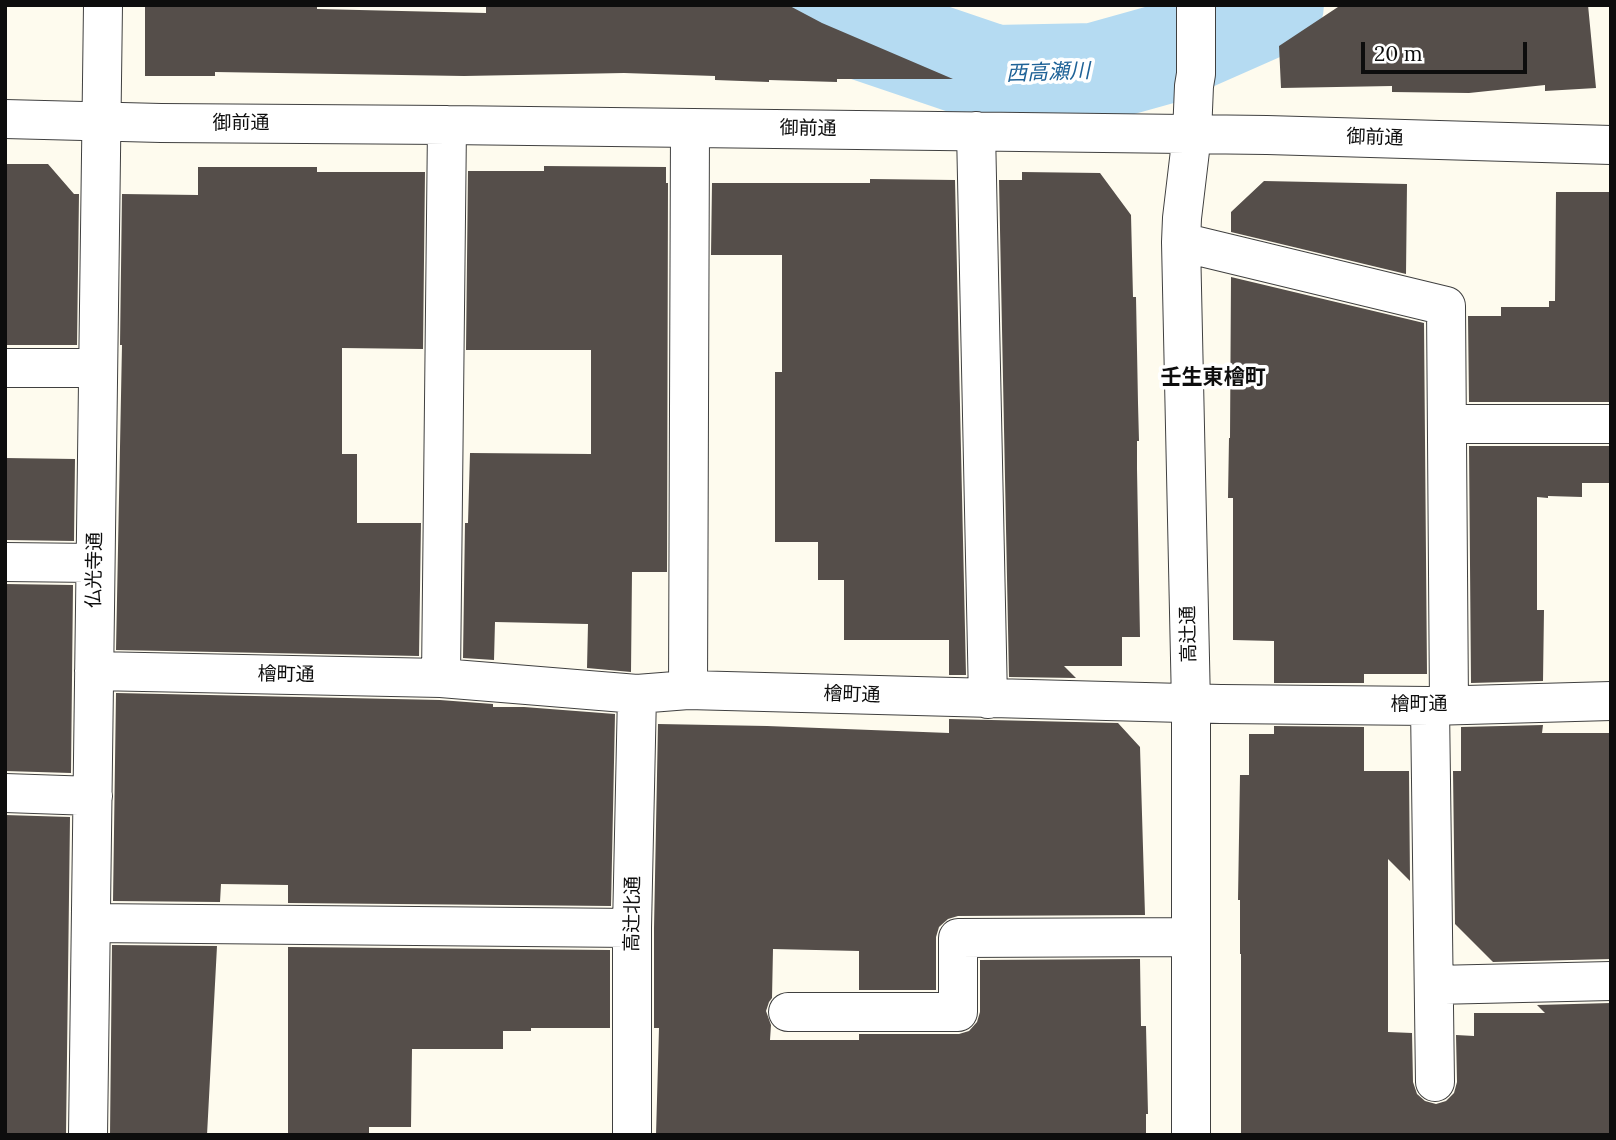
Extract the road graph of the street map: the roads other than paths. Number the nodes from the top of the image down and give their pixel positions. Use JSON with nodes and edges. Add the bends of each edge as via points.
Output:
{"nodes":[{"id":1,"x":103,"y":5,"type":"edge"},
{"id":2,"x":1196,"y":9,"type":"edge"},
{"id":3,"x":5,"y":119,"type":"edge"},
{"id":4,"x":101,"y":122,"type":"junction"},
{"id":5,"x":447,"y":125,"type":"junction"},
{"id":6,"x":690,"y":128,"type":"junction"},
{"id":7,"x":976,"y":131,"type":"junction"},
{"id":8,"x":1192,"y":135,"type":"junction"},
{"id":9,"x":1611,"y":145,"type":"edge"},
{"id":10,"x":1181,"y":242,"type":"junction"},
{"id":11,"x":5,"y":368,"type":"edge"},
{"id":12,"x":98,"y":368,"type":"junction"},
{"id":13,"x":1447,"y":424,"type":"junction"},
{"id":14,"x":1611,"y":424,"type":"edge"},
{"id":15,"x":5,"y":562,"type":"edge"},
{"id":16,"x":95,"y":563,"type":"junction"},
{"id":17,"x":94,"y":671,"type":"junction"},
{"id":18,"x":441,"y":678,"type":"junction"},
{"id":19,"x":688,"y":690,"type":"junction"},
{"id":20,"x":637,"y":694,"type":"junction"},
{"id":21,"x":988,"y":699,"type":"junction"},
{"id":22,"x":1611,"y":701,"type":"edge"},
{"id":23,"x":1191,"y":704,"type":"junction"},
{"id":24,"x":1440,"y":706,"type":"junction"},
{"id":25,"x":5,"y":793,"type":"edge"},
{"id":26,"x":93,"y":796,"type":"junction"},
{"id":27,"x":91,"y":923,"type":"junction"},
{"id":28,"x":632,"y":928,"type":"junction"},
{"id":29,"x":1191,"y":937,"type":"junction"},
{"id":30,"x":1611,"y":981,"type":"edge"},
{"id":31,"x":1434,"y":985,"type":"junction"},
{"id":32,"x":788,"y":1012,"type":"dead end"},
{"id":33,"x":1435,"y":1082,"type":"dead end"},
{"id":34,"x":88,"y":1135,"type":"edge"},
{"id":35,"x":632,"y":1135,"type":"edge"},
{"id":36,"x":1191,"y":1135,"type":"edge"}],
"edges":[{"from":1,"to":4,"type":"street","name":"仏光寺通"},
{"from":2,"to":8,"type":"street","name":"高辻通"},
{"from":3,"to":4,"type":"street","name":"御前通"},
{"from":4,"to":5,"type":"street","name":"御前通"},
{"from":4,"to":12,"type":"street","name":"仏光寺通"},
{"from":5,"to":6,"type":"street","name":"御前通"},
{"from":5,"to":18,"type":"street"},
{"from":6,"to":7,"type":"street","name":"御前通"},
{"from":6,"to":19,"type":"street"},
{"from":7,"to":8,"type":"street","name":"御前通"},
{"from":7,"to":21,"type":"street"},
{"from":8,"to":9,"type":"street","name":"御前通"},
{"from":8,"to":10,"type":"street","name":"高辻通"},
{"from":10,"to":13,"type":"street","via":[[1446,306]]},
{"from":10,"to":23,"type":"street","name":"高辻通"},
{"from":11,"to":12,"type":"street"},
{"from":12,"to":16,"type":"street","name":"仏光寺通"},
{"from":13,"to":14,"type":"street"},
{"from":13,"to":24,"type":"street"},
{"from":15,"to":16,"type":"street"},
{"from":16,"to":17,"type":"street","name":"仏光寺通"},
{"from":17,"to":18,"type":"street","name":"檜町通"},
{"from":17,"to":26,"type":"street","name":"仏光寺通"},
{"from":18,"to":20,"type":"street","name":"檜町通"},
{"from":19,"to":20,"type":"street","name":"檜町通"},
{"from":19,"to":21,"type":"street","name":"檜町通"},
{"from":20,"to":28,"type":"street","name":"高辻北通"},
{"from":21,"to":23,"type":"street","name":"檜町通"},
{"from":22,"to":24,"type":"street","name":"檜町通"},
{"from":23,"to":24,"type":"street","name":"檜町通"},
{"from":23,"to":29,"type":"street","name":"高辻通"},
{"from":24,"to":31,"type":"street"},
{"from":25,"to":26,"type":"street"},
{"from":26,"to":27,"type":"street","name":"仏光寺通"},
{"from":27,"to":28,"type":"street"},
{"from":27,"to":34,"type":"street","name":"仏光寺通"},
{"from":28,"to":35,"type":"street","name":"高辻北通"},
{"from":29,"to":32,"type":"street","via":[[958,938],[958,1012]]},
{"from":29,"to":36,"type":"street","name":"高辻通"},
{"from":30,"to":31,"type":"street"},
{"from":31,"to":33,"type":"street"}]}
